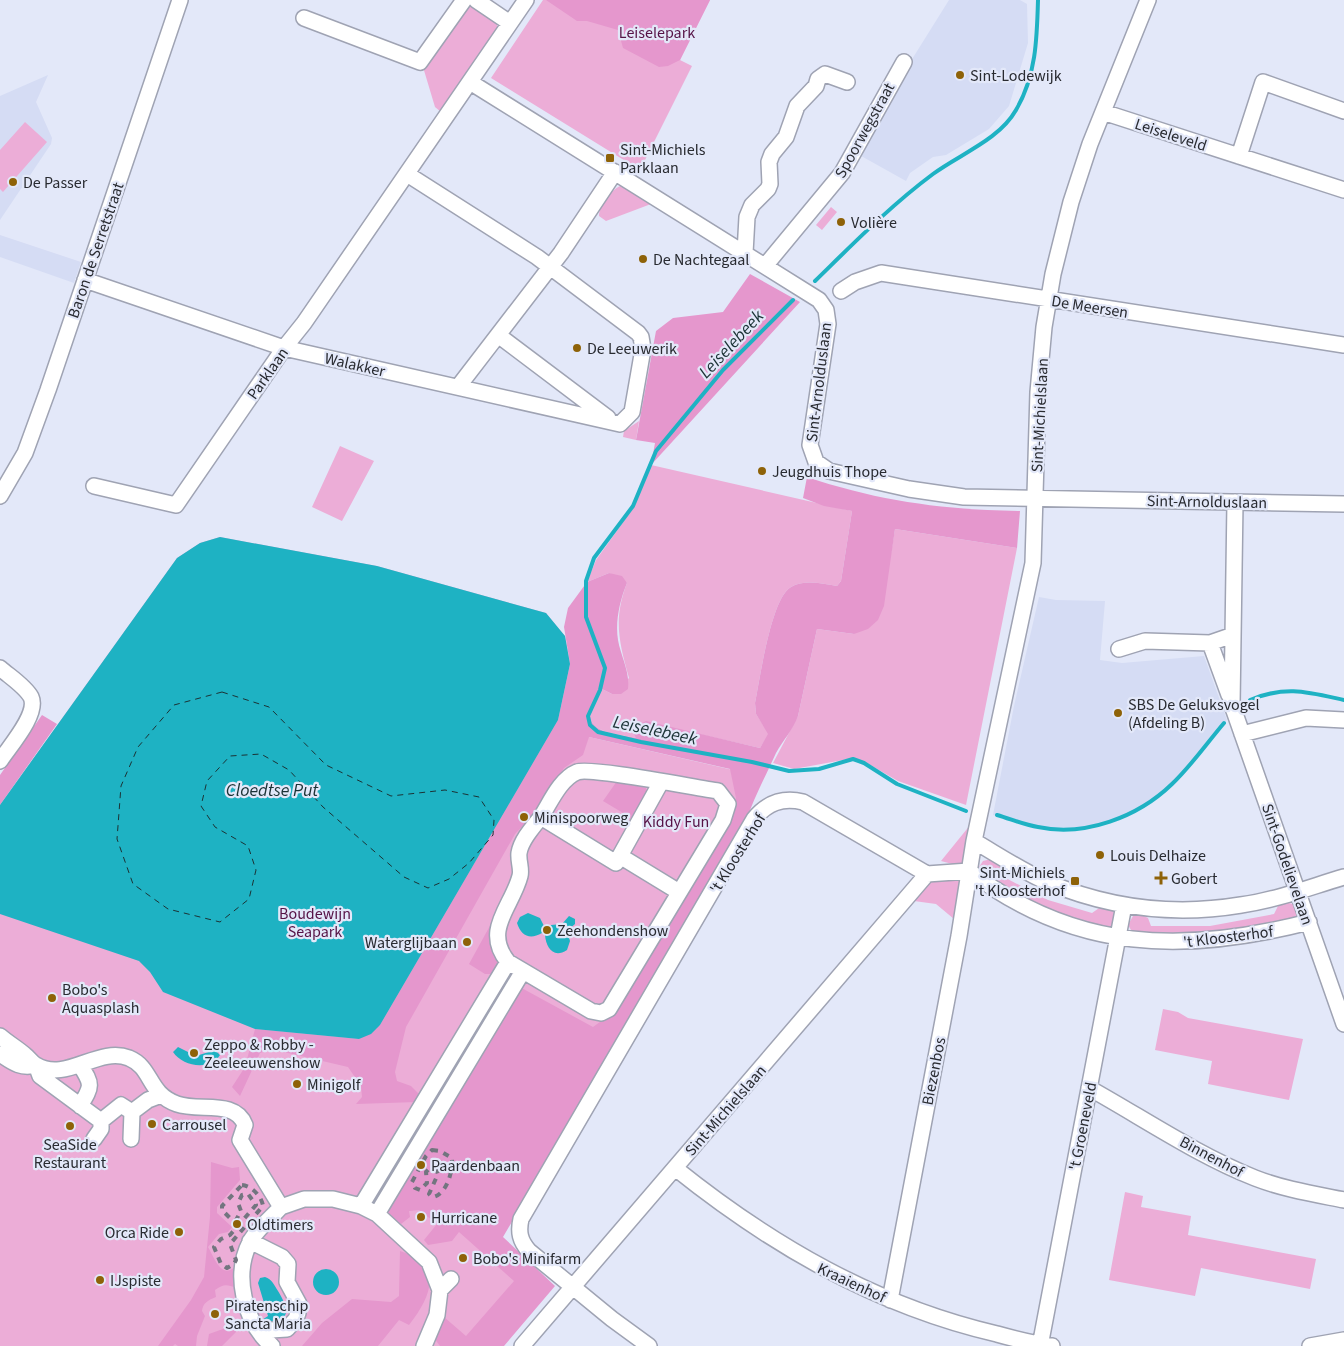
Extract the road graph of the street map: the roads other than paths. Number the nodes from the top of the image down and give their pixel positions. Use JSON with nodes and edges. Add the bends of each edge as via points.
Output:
{"nodes":[{"id":1,"x":180,"y":0,"type":"edge"},
{"id":2,"x":464,"y":0,"type":"edge"},
{"id":3,"x":476,"y":0,"type":"edge"},
{"id":4,"x":526,"y":0,"type":"edge"},
{"id":5,"x":1148,"y":0,"type":"edge"},
{"id":6,"x":304,"y":18,"type":"dead end"},
{"id":7,"x":510,"y":23,"type":"junction"},
{"id":8,"x":904,"y":62,"type":"dead end"},
{"id":9,"x":470,"y":82,"type":"junction"},
{"id":10,"x":847,"y":82,"type":"dead end"},
{"id":11,"x":1344,"y":111,"type":"edge"},
{"id":12,"x":1103,"y":112,"type":"junction"},
{"id":13,"x":1238,"y":156,"type":"junction"},
{"id":14,"x":615,"y":172,"type":"junction"},
{"id":15,"x":406,"y":174,"type":"junction"},
{"id":16,"x":1344,"y":190,"type":"edge"},
{"id":17,"x":745,"y":253,"type":"junction"},
{"id":18,"x":766,"y":266,"type":"junction"},
{"id":19,"x":549,"y":268,"type":"junction"},
{"id":20,"x":84,"y":280,"type":"junction"},
{"id":21,"x":841,"y":291,"type":"dead end"},
{"id":22,"x":1048,"y":300,"type":"junction"},
{"id":23,"x":498,"y":334,"type":"junction"},
{"id":24,"x":1344,"y":344,"type":"edge"},
{"id":25,"x":284,"y":348,"type":"junction"},
{"id":26,"x":458,"y":387,"type":"junction"},
{"id":27,"x":613,"y":422,"type":"junction"},
{"id":28,"x":94,"y":486,"type":"dead end"},
{"id":29,"x":0,"y":496,"type":"edge"},
{"id":30,"x":1035,"y":498,"type":"junction"},
{"id":31,"x":1235,"y":502,"type":"junction"},
{"id":32,"x":1344,"y":504,"type":"edge"},
{"id":33,"x":1233,"y":635,"type":"junction"},
{"id":34,"x":1210,"y":643,"type":"junction"},
{"id":35,"x":1120,"y":649,"type":"dead end"},
{"id":36,"x":0,"y":668,"type":"edge"},
{"id":37,"x":1232,"y":704,"type":"junction"},
{"id":38,"x":1344,"y":720,"type":"edge"},
{"id":39,"x":1242,"y":734,"type":"junction"},
{"id":40,"x":0,"y":761,"type":"edge"},
{"id":41,"x":661,"y":782,"type":"junction"},
{"id":42,"x":540,"y":817,"type":"junction"},
{"id":43,"x":974,"y":841,"type":"junction"},
{"id":44,"x":620,"y":856,"type":"junction"},
{"id":45,"x":969,"y":871,"type":"junction"},
{"id":46,"x":927,"y":874,"type":"junction"},
{"id":47,"x":1344,"y":877,"type":"edge"},
{"id":48,"x":679,"y":892,"type":"junction"},
{"id":49,"x":1298,"y":892,"type":"junction"},
{"id":50,"x":1124,"y":905,"type":"junction"},
{"id":51,"x":1309,"y":922,"type":"junction"},
{"id":52,"x":1118,"y":937,"type":"junction"},
{"id":53,"x":508,"y":962,"type":"junction"},
{"id":54,"x":523,"y":971,"type":"junction"},
{"id":55,"x":1344,"y":1024,"type":"edge"},
{"id":56,"x":0,"y":1036,"type":"edge"},
{"id":57,"x":0,"y":1054,"type":"edge"},
{"id":58,"x":36,"y":1065,"type":"junction"},
{"id":59,"x":76,"y":1066,"type":"junction"},
{"id":60,"x":1089,"y":1088,"type":"junction"},
{"id":61,"x":161,"y":1095,"type":"junction"},
{"id":62,"x":425,"y":1101,"type":"junction"},
{"id":63,"x":74,"y":1102,"type":"junction"},
{"id":64,"x":439,"y":1109,"type":"junction"},
{"id":65,"x":132,"y":1112,"type":"junction"},
{"id":66,"x":101,"y":1121,"type":"junction"},
{"id":67,"x":94,"y":1139,"type":"dead end"},
{"id":68,"x":131,"y":1139,"type":"dead end"},
{"id":69,"x":675,"y":1168,"type":"junction"},
{"id":70,"x":1344,"y":1200,"type":"edge"},
{"id":71,"x":361,"y":1206,"type":"junction"},
{"id":72,"x":281,"y":1207,"type":"junction"},
{"id":73,"x":377,"y":1214,"type":"junction"},
{"id":74,"x":250,"y":1241,"type":"junction"},
{"id":75,"x":451,"y":1279,"type":"dead end"},
{"id":76,"x":573,"y":1287,"type":"junction"},
{"id":77,"x":440,"y":1290,"type":"junction"},
{"id":78,"x":890,"y":1300,"type":"junction"},
{"id":79,"x":262,"y":1334,"type":"junction"},
{"id":80,"x":1344,"y":1340,"type":"edge"},
{"id":81,"x":272,"y":1346,"type":"edge"},
{"id":82,"x":424,"y":1346,"type":"edge"},
{"id":83,"x":522,"y":1346,"type":"edge"},
{"id":84,"x":649,"y":1346,"type":"edge"},
{"id":85,"x":1045,"y":1346,"type":"edge"},
{"id":86,"x":1310,"y":1346,"type":"edge"}],
"edges":[{"from":1,"to":20,"type":"street","name":"Baron de Serretstraat"},
{"from":2,"to":6,"type":"street","via":[[420,62]]},
{"from":3,"to":7,"type":"street"},
{"from":4,"to":7,"type":"street","name":"Parklaan"},
{"from":5,"to":12,"type":"street","name":"Sint-Michielslaan"},
{"from":7,"to":9,"type":"street","name":"Parklaan"},
{"from":8,"to":18,"type":"street","name":"Spoorwegstraat","via":[[842,173]]},
{"from":9,"to":14,"type":"street","name":"Sint-Arnolduslaan"},
{"from":9,"to":15,"type":"street","name":"Parklaan"},
{"from":10,"to":17,"type":"street","via":[[825,74],[797,106],[786,137],[769,162],[768,189],[752,206],[747,217]]},
{"from":11,"to":13,"type":"street","via":[[1263,82]]},
{"from":12,"to":13,"type":"street","name":"Leiseleveld"},
{"from":12,"to":22,"type":"street","name":"Sint-Michielslaan","via":[[1071,202]]},
{"from":13,"to":16,"type":"street","name":"Leiseleveld"},
{"from":14,"to":17,"type":"street","name":"Sint-Arnolduslaan"},
{"from":14,"to":19,"type":"street"},
{"from":15,"to":19,"type":"street","via":[[537,257]]},
{"from":15,"to":25,"type":"street","name":"Parklaan"},
{"from":17,"to":18,"type":"street","name":"Sint-Arnolduslaan"},
{"from":18,"to":30,"type":"street","name":"Sint-Arnolduslaan","via":[[819,300],[826,310],[828,324],[810,445],[811,454],[821,467],[840,474],[945,495]]},
{"from":19,"to":23,"type":"street"},
{"from":19,"to":27,"type":"street","via":[[641,337],[643,349],[632,412],[620,424]]},
{"from":20,"to":25,"type":"street","name":"Walakker"},
{"from":20,"to":29,"type":"street","name":"Baron de Serretstraat","via":[[25,454]]},
{"from":21,"to":22,"type":"street","name":"De Meersen","via":[[881,273]]},
{"from":22,"to":24,"type":"street","name":"De Meersen"},
{"from":22,"to":30,"type":"street","name":"Sint-Michielslaan","via":[[1038,392]]},
{"from":23,"to":26,"type":"street"},
{"from":23,"to":27,"type":"street"},
{"from":25,"to":26,"type":"street","name":"Walakker"},
{"from":25,"to":28,"type":"street","name":"Parklaan","via":[[176,505]]},
{"from":26,"to":27,"type":"street","name":"Walakker"},
{"from":30,"to":31,"type":"street","name":"Sint-Arnolduslaan"},
{"from":30,"to":43,"type":"street","name":"Sint-Michielslaan","via":[[1033,563]]},
{"from":31,"to":32,"type":"street","name":"Sint-Arnolduslaan"},
{"from":31,"to":33,"type":"street","name":"Sint-Godelievelaan"},
{"from":33,"to":34,"type":"street"},
{"from":33,"to":37,"type":"street","name":"Sint-Godelievelaan"},
{"from":34,"to":35,"type":"street","via":[[1145,641]]},
{"from":34,"to":37,"type":"street","name":"Sint-Godelievelaan"},
{"from":36,"to":40,"type":"street","via":[[24,689],[32,704],[29,719]]},
{"from":37,"to":39,"type":"street","name":"Sint-Godelievelaan"},
{"from":38,"to":39,"type":"street","via":[[1306,718]]},
{"from":39,"to":49,"type":"street","name":"Sint-Godelievelaan"},
{"from":41,"to":42,"type":"street","via":[[577,772],[565,780]]},
{"from":41,"to":44,"type":"street"},
{"from":41,"to":48,"type":"street","via":[[718,791],[728,804],[723,820]]},
{"from":42,"to":44,"type":"street","via":[[616,864]]},
{"from":42,"to":53,"type":"street","via":[[522,845],[519,855],[521,875],[499,920],[498,942]]},
{"from":43,"to":45,"type":"street","name":"Biezenbos"},
{"from":43,"to":50,"type":"street","name":"'t Kloosterhof","via":[[1047,882]]},
{"from":44,"to":48,"type":"street"},
{"from":45,"to":46,"type":"street"},
{"from":45,"to":52,"type":"street","name":"'t Kloosterhof","via":[[995,891],[1053,919]]},
{"from":45,"to":78,"type":"street","name":"Biezenbos"},
{"from":46,"to":69,"type":"street","name":"Sint-Michielslaan"},
{"from":46,"to":76,"type":"street","name":"'t Kloosterhof","via":[[803,802],[780,800],[761,811],[521,1219],[520,1238],[524,1245]]},
{"from":47,"to":49,"type":"street","name":"'t Kloosterhof"},
{"from":48,"to":54,"type":"street","via":[[609,1009],[601,1013],[591,1011]]},
{"from":49,"to":50,"type":"street","name":"'t Kloosterhof","via":[[1204,910],[1166,911]]},
{"from":49,"to":51,"type":"street","name":"Sint-Godelievelaan"},
{"from":50,"to":52,"type":"street","name":"'t Groeneveld"},
{"from":51,"to":52,"type":"street","name":"'t Kloosterhof","via":[[1218,941],[1175,943]]},
{"from":51,"to":55,"type":"street","name":"Sint-Godelievelaan"},
{"from":52,"to":60,"type":"street","name":"'t Groeneveld"},
{"from":53,"to":54,"type":"street"},
{"from":53,"to":62,"type":"street"},
{"from":54,"to":64,"type":"street"},
{"from":56,"to":58,"type":"street"},
{"from":57,"to":58,"type":"street","via":[[15,1064]]},
{"from":58,"to":59,"type":"street","via":[[48,1069]]},
{"from":58,"to":63,"type":"street","via":[[40,1076]]},
{"from":59,"to":61,"type":"street","via":[[105,1056],[128,1058],[144,1067]]},
{"from":59,"to":63,"type":"street","via":[[67,1084]]},
{"from":59,"to":63,"type":"street","via":[[90,1080],[91,1088]]},
{"from":60,"to":70,"type":"street","name":"Binnenhof","via":[[1254,1178]]},
{"from":60,"to":85,"type":"street","name":"'t Groeneveld"},
{"from":61,"to":65,"type":"street"},
{"from":61,"to":72,"type":"street","via":[[176,1104],[195,1108],[229,1108],[242,1116],[245,1125],[240,1140]]},
{"from":62,"to":64,"type":"street","via":[[435,1095]]},
{"from":62,"to":71,"type":"street"},
{"from":63,"to":66,"type":"street"},
{"from":64,"to":73,"type":"street"},
{"from":65,"to":66,"type":"street","via":[[121,1105]]},
{"from":65,"to":68,"type":"street"},
{"from":66,"to":67,"type":"street","via":[[101,1129]]},
{"from":69,"to":76,"type":"street","name":"Sint-Michielslaan"},
{"from":69,"to":78,"type":"street","name":"Kraaienhof","via":[[766,1235],[836,1275]]},
{"from":71,"to":72,"type":"street","via":[[333,1199],[304,1200]]},
{"from":71,"to":73,"type":"street"},
{"from":72,"to":74,"type":"street"},
{"from":73,"to":77,"type":"street","via":[[429,1262]]},
{"from":74,"to":79,"type":"street","via":[[242,1295],[253,1322]]},
{"from":74,"to":79,"type":"street","via":[[282,1257],[288,1264],[287,1282],[299,1304],[291,1325]]},
{"from":75,"to":77,"type":"street"},
{"from":76,"to":83,"type":"street","name":"Sint-Michielslaan"},
{"from":76,"to":84,"type":"street","name":"'t Kloosterhof"},
{"from":77,"to":82,"type":"street"},
{"from":78,"to":85,"type":"street","name":"Kraaienhof","via":[[962,1325]]},
{"from":79,"to":81,"type":"street"},
{"from":80,"to":86,"type":"street"}]}
